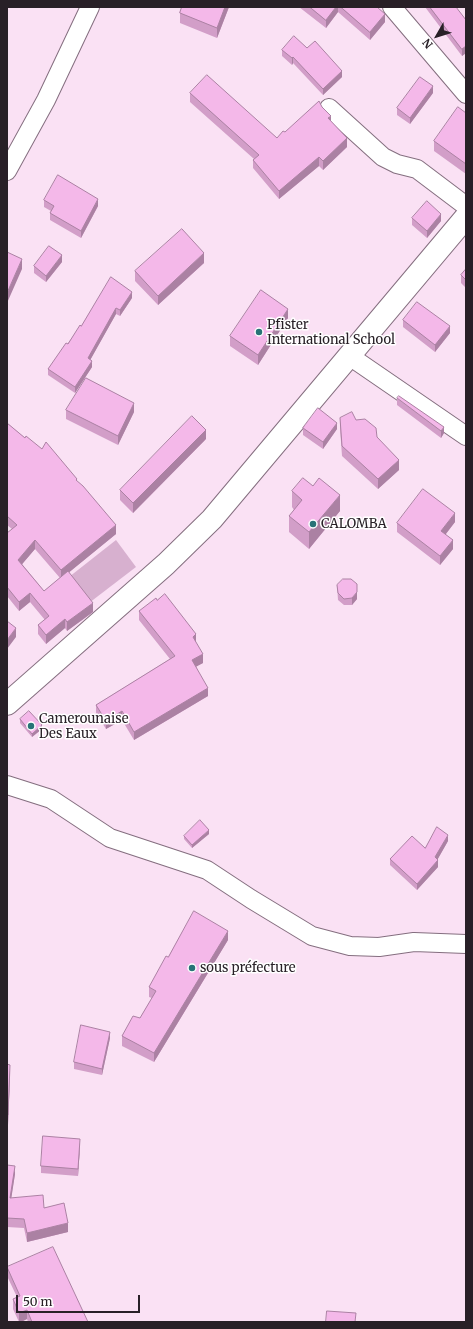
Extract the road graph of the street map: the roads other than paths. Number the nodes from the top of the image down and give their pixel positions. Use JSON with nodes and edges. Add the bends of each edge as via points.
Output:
{"nodes":[{"id":1,"x":90,"y":7,"type":"edge"},
{"id":2,"x":392,"y":7,"type":"edge"},
{"id":3,"x":466,"y":94,"type":"edge"},
{"id":4,"x":329,"y":108,"type":"dead end"},
{"id":5,"x":7,"y":172,"type":"edge"},
{"id":6,"x":466,"y":206,"type":"edge"},
{"id":7,"x":466,"y":217,"type":"edge"},
{"id":8,"x":348,"y":355,"type":"junction"},
{"id":9,"x":466,"y":436,"type":"edge"},
{"id":10,"x":7,"y":704,"type":"edge"},
{"id":11,"x":7,"y":784,"type":"edge"},
{"id":12,"x":466,"y":944,"type":"edge"}],
"edges":[{"from":1,"to":5,"type":"street","via":[[46,100]]},
{"from":2,"to":3,"type":"street"},
{"from":4,"to":6,"type":"street","via":[[383,157],[428,175]]},
{"from":7,"to":8,"type":"street"},
{"from":8,"to":9,"type":"street"},
{"from":8,"to":10,"type":"street","via":[[212,518],[144,583]]},
{"from":11,"to":12,"type":"street","via":[[50,799],[110,838],[207,870],[312,936],[350,946],[379,947],[414,942]]}]}
